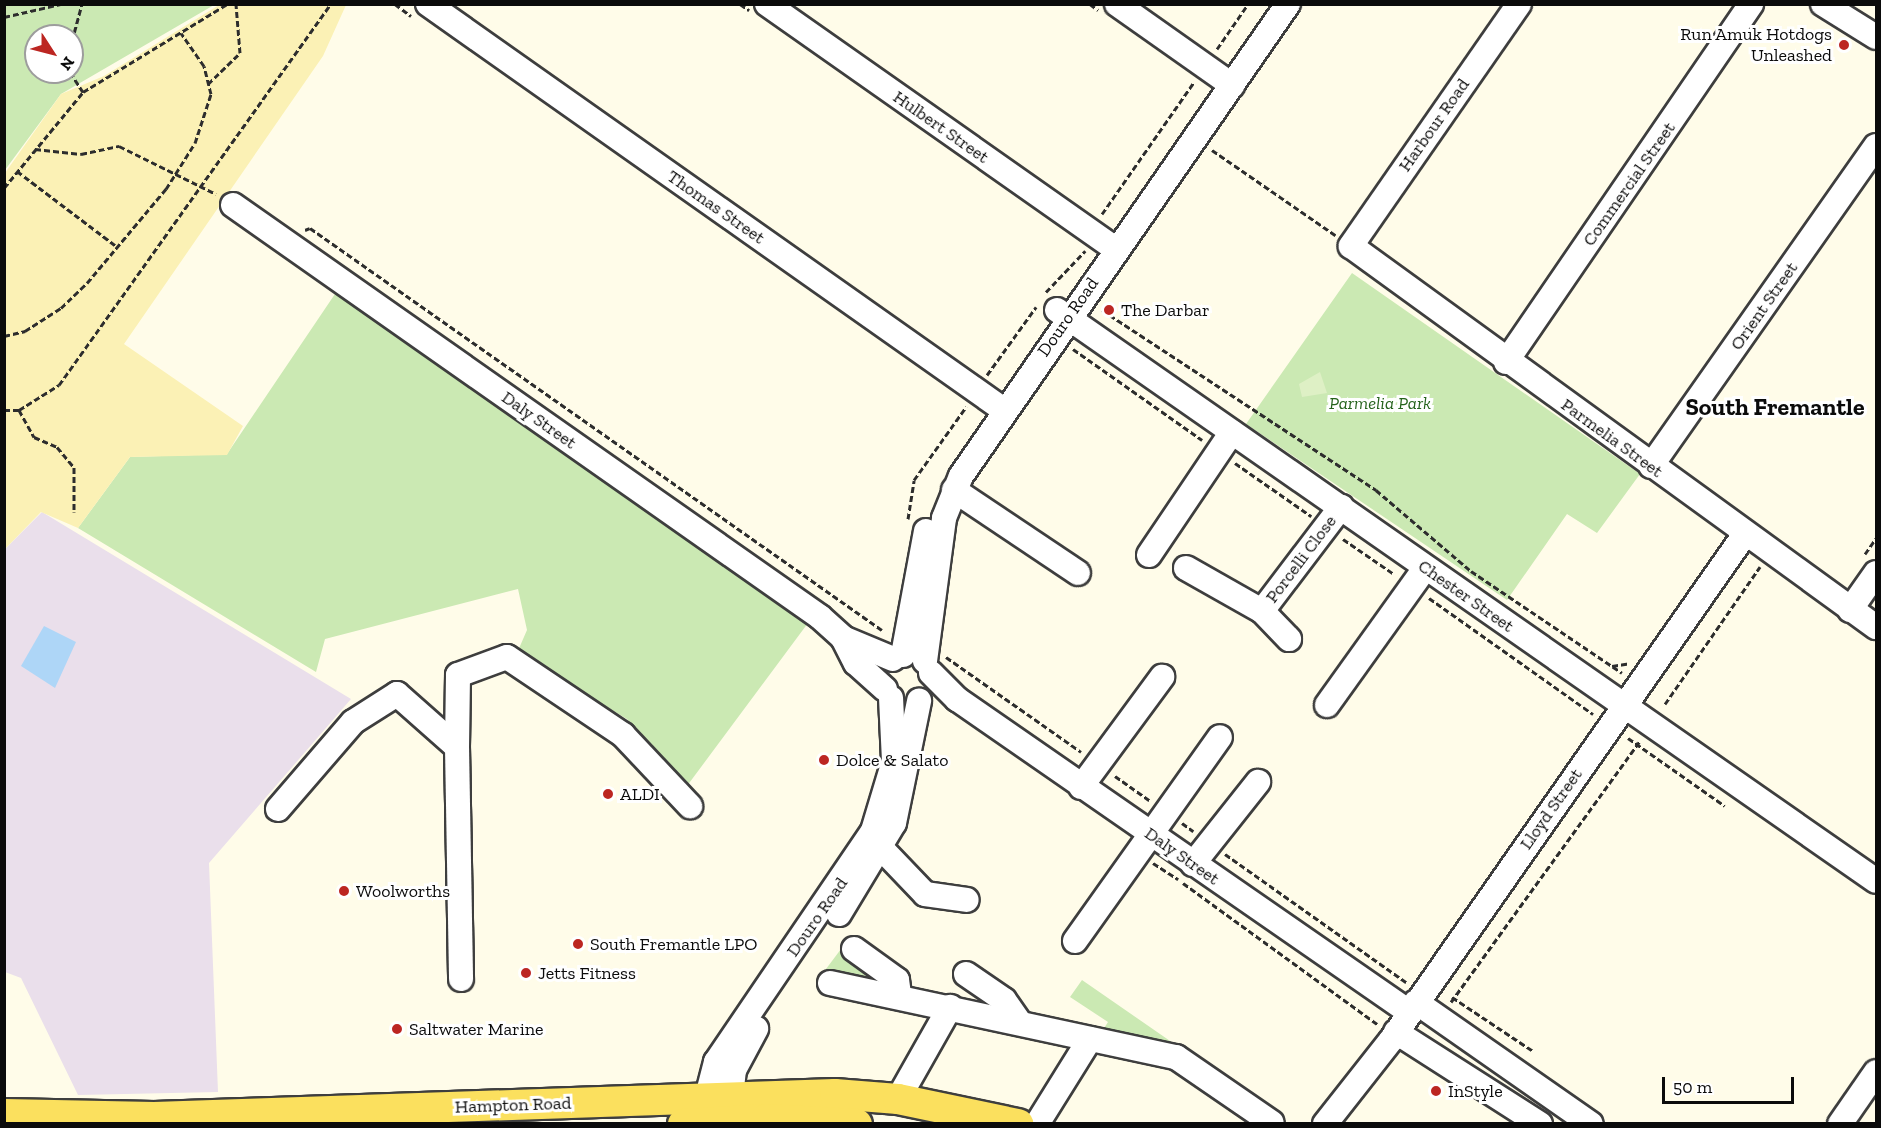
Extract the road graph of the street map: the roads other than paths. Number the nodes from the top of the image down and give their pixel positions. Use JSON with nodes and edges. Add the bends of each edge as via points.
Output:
{"nodes":[{"id":1,"x":428,"y":4,"type":"edge"},
{"id":2,"x":767,"y":4,"type":"edge"},
{"id":3,"x":1117,"y":4,"type":"edge"},
{"id":4,"x":1270,"y":4,"type":"edge"},
{"id":5,"x":1288,"y":4,"type":"edge"},
{"id":6,"x":1519,"y":4,"type":"edge"},
{"id":7,"x":1751,"y":4,"type":"edge"},
{"id":8,"x":1843,"y":7,"type":"edge"},
{"id":9,"x":1876,"y":22,"type":"edge"},
{"id":10,"x":1876,"y":37,"type":"edge"},
{"id":11,"x":1226,"y":81,"type":"junction"},
{"id":12,"x":1876,"y":147,"type":"edge"},
{"id":13,"x":233,"y":205,"type":"dead end"},
{"id":14,"x":1110,"y":245,"type":"junction"},
{"id":15,"x":1352,"y":246,"type":"joint"},
{"id":16,"x":1062,"y":313,"type":"junction"},
{"id":17,"x":1506,"y":362,"type":"junction"},
{"id":18,"x":998,"y":406,"type":"junction"},
{"id":19,"x":1232,"y":432,"type":"junction"},
{"id":20,"x":1651,"y":466,"type":"junction"},
{"id":21,"x":954,"y":490,"type":"junction"},
{"id":22,"x":1341,"y":507,"type":"junction"},
{"id":23,"x":1745,"y":534,"type":"junction"},
{"id":24,"x":1149,"y":555,"type":"dead end"},
{"id":25,"x":1186,"y":567,"type":"dead end"},
{"id":26,"x":1425,"y":568,"type":"junction"},
{"id":27,"x":1078,"y":573,"type":"dead end"},
{"id":28,"x":1876,"y":573,"type":"edge"},
{"id":29,"x":1850,"y":610,"type":"junction"},
{"id":30,"x":1262,"y":611,"type":"junction"},
{"id":31,"x":1876,"y":627,"type":"edge"},
{"id":32,"x":843,"y":638,"type":"junction"},
{"id":33,"x":1289,"y":639,"type":"dead end"},
{"id":34,"x":919,"y":671,"type":"junction"},
{"id":35,"x":1162,"y":677,"type":"dead end"},
{"id":36,"x":888,"y":694,"type":"junction"},
{"id":37,"x":1633,"y":703,"type":"junction"},
{"id":38,"x":1327,"y":705,"type":"dead end"},
{"id":39,"x":1220,"y":737,"type":"dead end"},
{"id":40,"x":457,"y":747,"type":"junction"},
{"id":41,"x":1258,"y":782,"type":"dead end"},
{"id":42,"x":1081,"y":787,"type":"junction"},
{"id":43,"x":690,"y":806,"type":"dead end"},
{"id":44,"x":278,"y":809,"type":"dead end"},
{"id":45,"x":1152,"y":836,"type":"junction"},
{"id":46,"x":882,"y":849,"type":"junction"},
{"id":47,"x":1193,"y":864,"type":"junction"},
{"id":48,"x":1876,"y":881,"type":"edge"},
{"id":49,"x":967,"y":900,"type":"dead end"},
{"id":50,"x":1076,"y":941,"type":"dead end"},
{"id":51,"x":854,"y":949,"type":"dead end"},
{"id":52,"x":966,"y":974,"type":"dead end"},
{"id":53,"x":461,"y":979,"type":"dead end"},
{"id":54,"x":830,"y":983,"type":"dead end"},
{"id":55,"x":899,"y":995,"type":"junction"},
{"id":56,"x":1417,"y":1000,"type":"junction"},
{"id":57,"x":950,"y":1007,"type":"junction"},
{"id":58,"x":1020,"y":1023,"type":"junction"},
{"id":59,"x":1388,"y":1029,"type":"junction"},
{"id":60,"x":1090,"y":1039,"type":"junction"},
{"id":61,"x":1876,"y":1072,"type":"edge"},
{"id":62,"x":1358,"y":1085,"type":"junction"},
{"id":63,"x":898,"y":1099,"type":"junction"},
{"id":64,"x":709,"y":1112,"type":"edge"},
{"id":65,"x":4,"y":1114,"type":"edge"},
{"id":66,"x":282,"y":1118,"type":"edge"},
{"id":67,"x":102,"y":1121,"type":"edge"},
{"id":68,"x":1272,"y":1123,"type":"edge"},
{"id":69,"x":857,"y":1124,"type":"edge"},
{"id":70,"x":1018,"y":1124,"type":"edge"},
{"id":71,"x":1037,"y":1124,"type":"edge"},
{"id":72,"x":1325,"y":1124,"type":"edge"},
{"id":73,"x":1341,"y":1124,"type":"edge"},
{"id":74,"x":1540,"y":1124,"type":"edge"},
{"id":75,"x":1591,"y":1124,"type":"edge"},
{"id":76,"x":1840,"y":1124,"type":"edge"}],
"edges":[{"from":1,"to":18,"type":"street","name":"Thomas Street"},
{"from":2,"to":14,"type":"street","name":"Hulbert Street"},
{"from":3,"to":11,"type":"street"},
{"from":4,"to":11,"type":"street","name":"Douro Road"},
{"from":5,"to":11,"type":"street","name":"Douro Road"},
{"from":6,"to":15,"type":"street","name":"Harbour Road"},
{"from":7,"to":17,"type":"street","name":"Commercial Street"},
{"from":8,"to":9,"type":"street"},
{"from":8,"to":10,"type":"street"},
{"from":11,"to":14,"type":"street","name":"Douro Road"},
{"from":12,"to":20,"type":"street","name":"Orient Street"},
{"from":13,"to":32,"type":"street","name":"Daly Street","via":[[811,610]]},
{"from":14,"to":16,"type":"street","name":"Douro Road"},
{"from":15,"to":17,"type":"street","name":"Parmelia Street"},
{"from":16,"to":18,"type":"street","name":"Douro Road"},
{"from":16,"to":19,"type":"street","name":"Chester Street"},
{"from":17,"to":20,"type":"street","name":"Parmelia Street"},
{"from":18,"to":21,"type":"street","name":"Douro Road"},
{"from":18,"to":34,"type":"street","name":"Douro Road","via":[[937,493]]},
{"from":19,"to":22,"type":"street","name":"Chester Street"},
{"from":19,"to":24,"type":"street"},
{"from":20,"to":23,"type":"street","name":"Parmelia Street"},
{"from":21,"to":27,"type":"street"},
{"from":21,"to":34,"type":"street","name":"Douro Road","via":[[944,518]]},
{"from":22,"to":26,"type":"street","name":"Chester Street"},
{"from":22,"to":30,"type":"street","name":"Porcelli Close"},
{"from":23,"to":29,"type":"street","name":"Parmelia Street"},
{"from":23,"to":37,"type":"street","name":"Lloyd Street"},
{"from":25,"to":30,"type":"street","name":"Porcelli Close"},
{"from":26,"to":37,"type":"street","name":"Chester Street"},
{"from":26,"to":38,"type":"street"},
{"from":28,"to":29,"type":"street"},
{"from":29,"to":31,"type":"street","name":"Parmelia Street"},
{"from":30,"to":33,"type":"street","name":"Porcelli Close"},
{"from":32,"to":34,"type":"street","name":"Daly Street"},
{"from":32,"to":36,"type":"street","name":"Daly Street","via":[[856,663]]},
{"from":34,"to":36,"type":"street","via":[[905,704]]},
{"from":34,"to":36,"type":"street","name":"Douro Road","via":[[884,673]]},
{"from":34,"to":42,"type":"street","name":"Daly Street"},
{"from":34,"to":46,"type":"street","name":"Douro Road","via":[[905,786]]},
{"from":35,"to":42,"type":"street"},
{"from":36,"to":64,"type":"street","name":"Douro Road","via":[[894,760],[873,831],[721,1054]]},
{"from":37,"to":48,"type":"street","name":"Chester Street"},
{"from":37,"to":56,"type":"street","name":"Lloyd Street","via":[[1609,726]]},
{"from":39,"to":45,"type":"street"},
{"from":40,"to":43,"type":"street","via":[[458,675],[507,657],[623,735]]},
{"from":40,"to":44,"type":"street","via":[[397,694],[353,722]]},
{"from":40,"to":53,"type":"street"},
{"from":41,"to":47,"type":"street"},
{"from":42,"to":45,"type":"street","name":"Daly Street"},
{"from":45,"to":47,"type":"street","name":"Daly Street"},
{"from":45,"to":50,"type":"street"},
{"from":46,"to":49,"type":"street","via":[[925,894]]},
{"from":46,"to":64,"type":"street","name":"Douro Road","via":[[747,1043]]},
{"from":47,"to":56,"type":"street","name":"Daly Street"},
{"from":51,"to":55,"type":"street","via":[[897,980]]},
{"from":52,"to":58,"type":"street","via":[[1004,1000]]},
{"from":54,"to":55,"type":"street"},
{"from":55,"to":57,"type":"street"},
{"from":56,"to":59,"type":"street","name":"Lloyd Street"},
{"from":56,"to":75,"type":"street","name":"Daly Street"},
{"from":57,"to":58,"type":"street"},
{"from":57,"to":63,"type":"street"},
{"from":58,"to":60,"type":"street"},
{"from":59,"to":62,"type":"street","name":"Lloyd Street"},
{"from":59,"to":74,"type":"street"},
{"from":60,"to":68,"type":"street","via":[[1176,1057]]},
{"from":60,"to":71,"type":"street"},
{"from":61,"to":76,"type":"street"},
{"from":62,"to":72,"type":"street"},
{"from":62,"to":73,"type":"street"},
{"from":63,"to":64,"type":"main road","name":"Hampton Road","via":[[836,1094]]},
{"from":63,"to":70,"type":"main road","name":"Hampton Road"},
{"from":64,"to":66,"type":"main road","name":"Hampton Road"},
{"from":64,"to":69,"type":"main road","name":"Hampton Road"},
{"from":65,"to":67,"type":"main road","name":"Hampton Road"},
{"from":66,"to":67,"type":"main road","name":"Hampton Road"}]}
